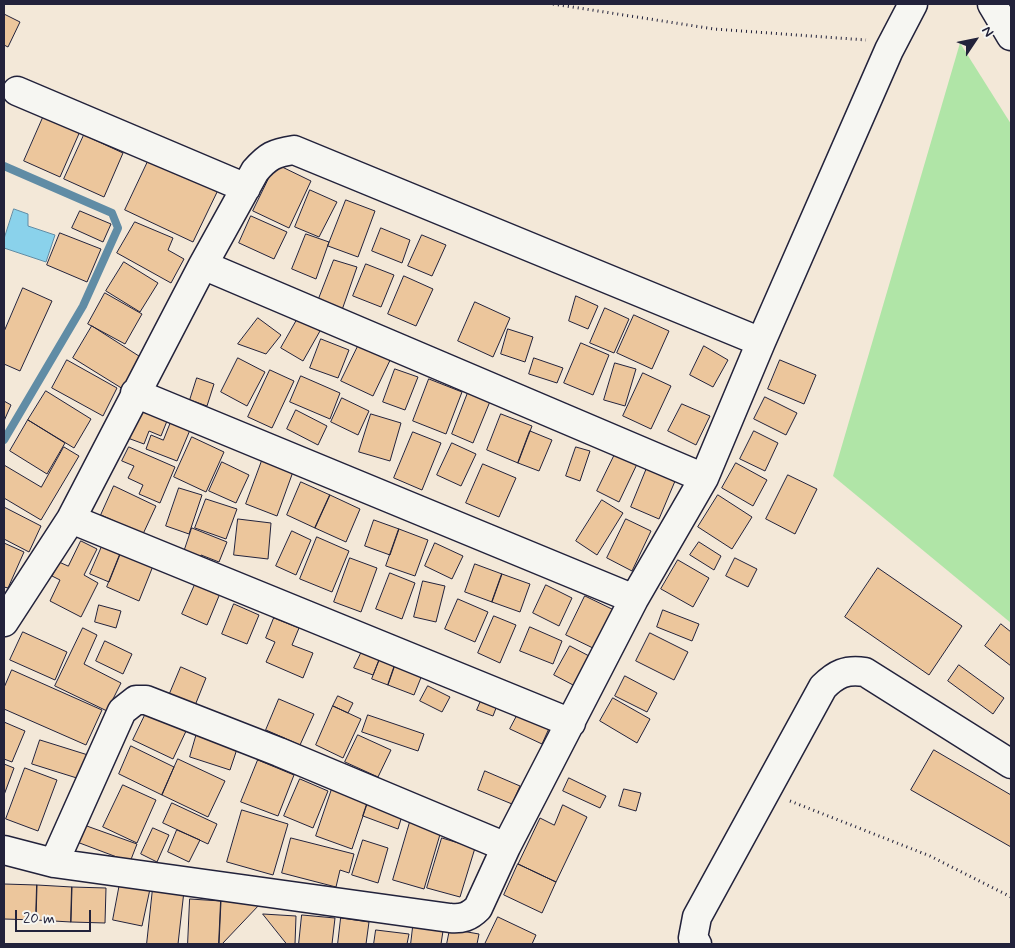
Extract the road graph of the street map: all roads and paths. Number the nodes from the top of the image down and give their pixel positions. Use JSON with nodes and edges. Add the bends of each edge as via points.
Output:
{"nodes":[{"id":1,"x":553,"y":4,"type":"edge"},
{"id":2,"x":913,"y":4,"type":"edge"},
{"id":3,"x":992,"y":4,"type":"edge"},
{"id":4,"x":1011,"y":36,"type":"edge"},
{"id":5,"x":890,"y":50,"type":"junction"},
{"id":6,"x":16,"y":91,"type":"dead end"},
{"id":7,"x":246,"y":188,"type":"junction"},
{"id":8,"x":203,"y":265,"type":"junction"},
{"id":9,"x":761,"y":342,"type":"junction"},
{"id":10,"x":135,"y":393,"type":"junction"},
{"id":11,"x":704,"y":478,"type":"junction"},
{"id":12,"x":71,"y":519,"type":"junction"},
{"id":13,"x":634,"y":599,"type":"junction"},
{"id":14,"x":4,"y":622,"type":"edge"},
{"id":15,"x":571,"y":723,"type":"junction"},
{"id":16,"x":1011,"y":764,"type":"edge"},
{"id":17,"x":764,"y":791,"type":"junction"},
{"id":18,"x":506,"y":847,"type":"junction"},
{"id":19,"x":4,"y":850,"type":"edge"},
{"id":20,"x":54,"y":862,"type":"junction"},
{"id":21,"x":1011,"y":897,"type":"edge"},
{"id":22,"x":697,"y":944,"type":"edge"}],
"edges":[{"from":1,"to":5,"type":"path","via":[[714,29],[864,39]]},
{"from":2,"to":5,"type":"street"},
{"from":3,"to":4,"type":"street"},
{"from":5,"to":9,"type":"street"},
{"from":6,"to":7,"type":"street"},
{"from":7,"to":8,"type":"street"},
{"from":7,"to":9,"type":"street","via":[[266,158],[294,150]]},
{"from":8,"to":10,"type":"street"},
{"from":8,"to":11,"type":"street"},
{"from":9,"to":11,"type":"street"},
{"from":10,"to":12,"type":"street"},
{"from":10,"to":13,"type":"street"},
{"from":11,"to":13,"type":"street"},
{"from":12,"to":14,"type":"street"},
{"from":12,"to":15,"type":"street"},
{"from":13,"to":15,"type":"street"},
{"from":15,"to":18,"type":"street"},
{"from":16,"to":17,"type":"street","via":[[865,672],[851,669],[833,677],[823,687]]},
{"from":17,"to":21,"type":"path","via":[[930,856]]},
{"from":17,"to":22,"type":"street","via":[[697,917],[693,938]]},
{"from":18,"to":20,"type":"street","via":[[478,908],[462,919]]},
{"from":18,"to":20,"type":"street","via":[[279,752],[146,700],[136,700],[122,711]]},
{"from":19,"to":20,"type":"street"}]}
